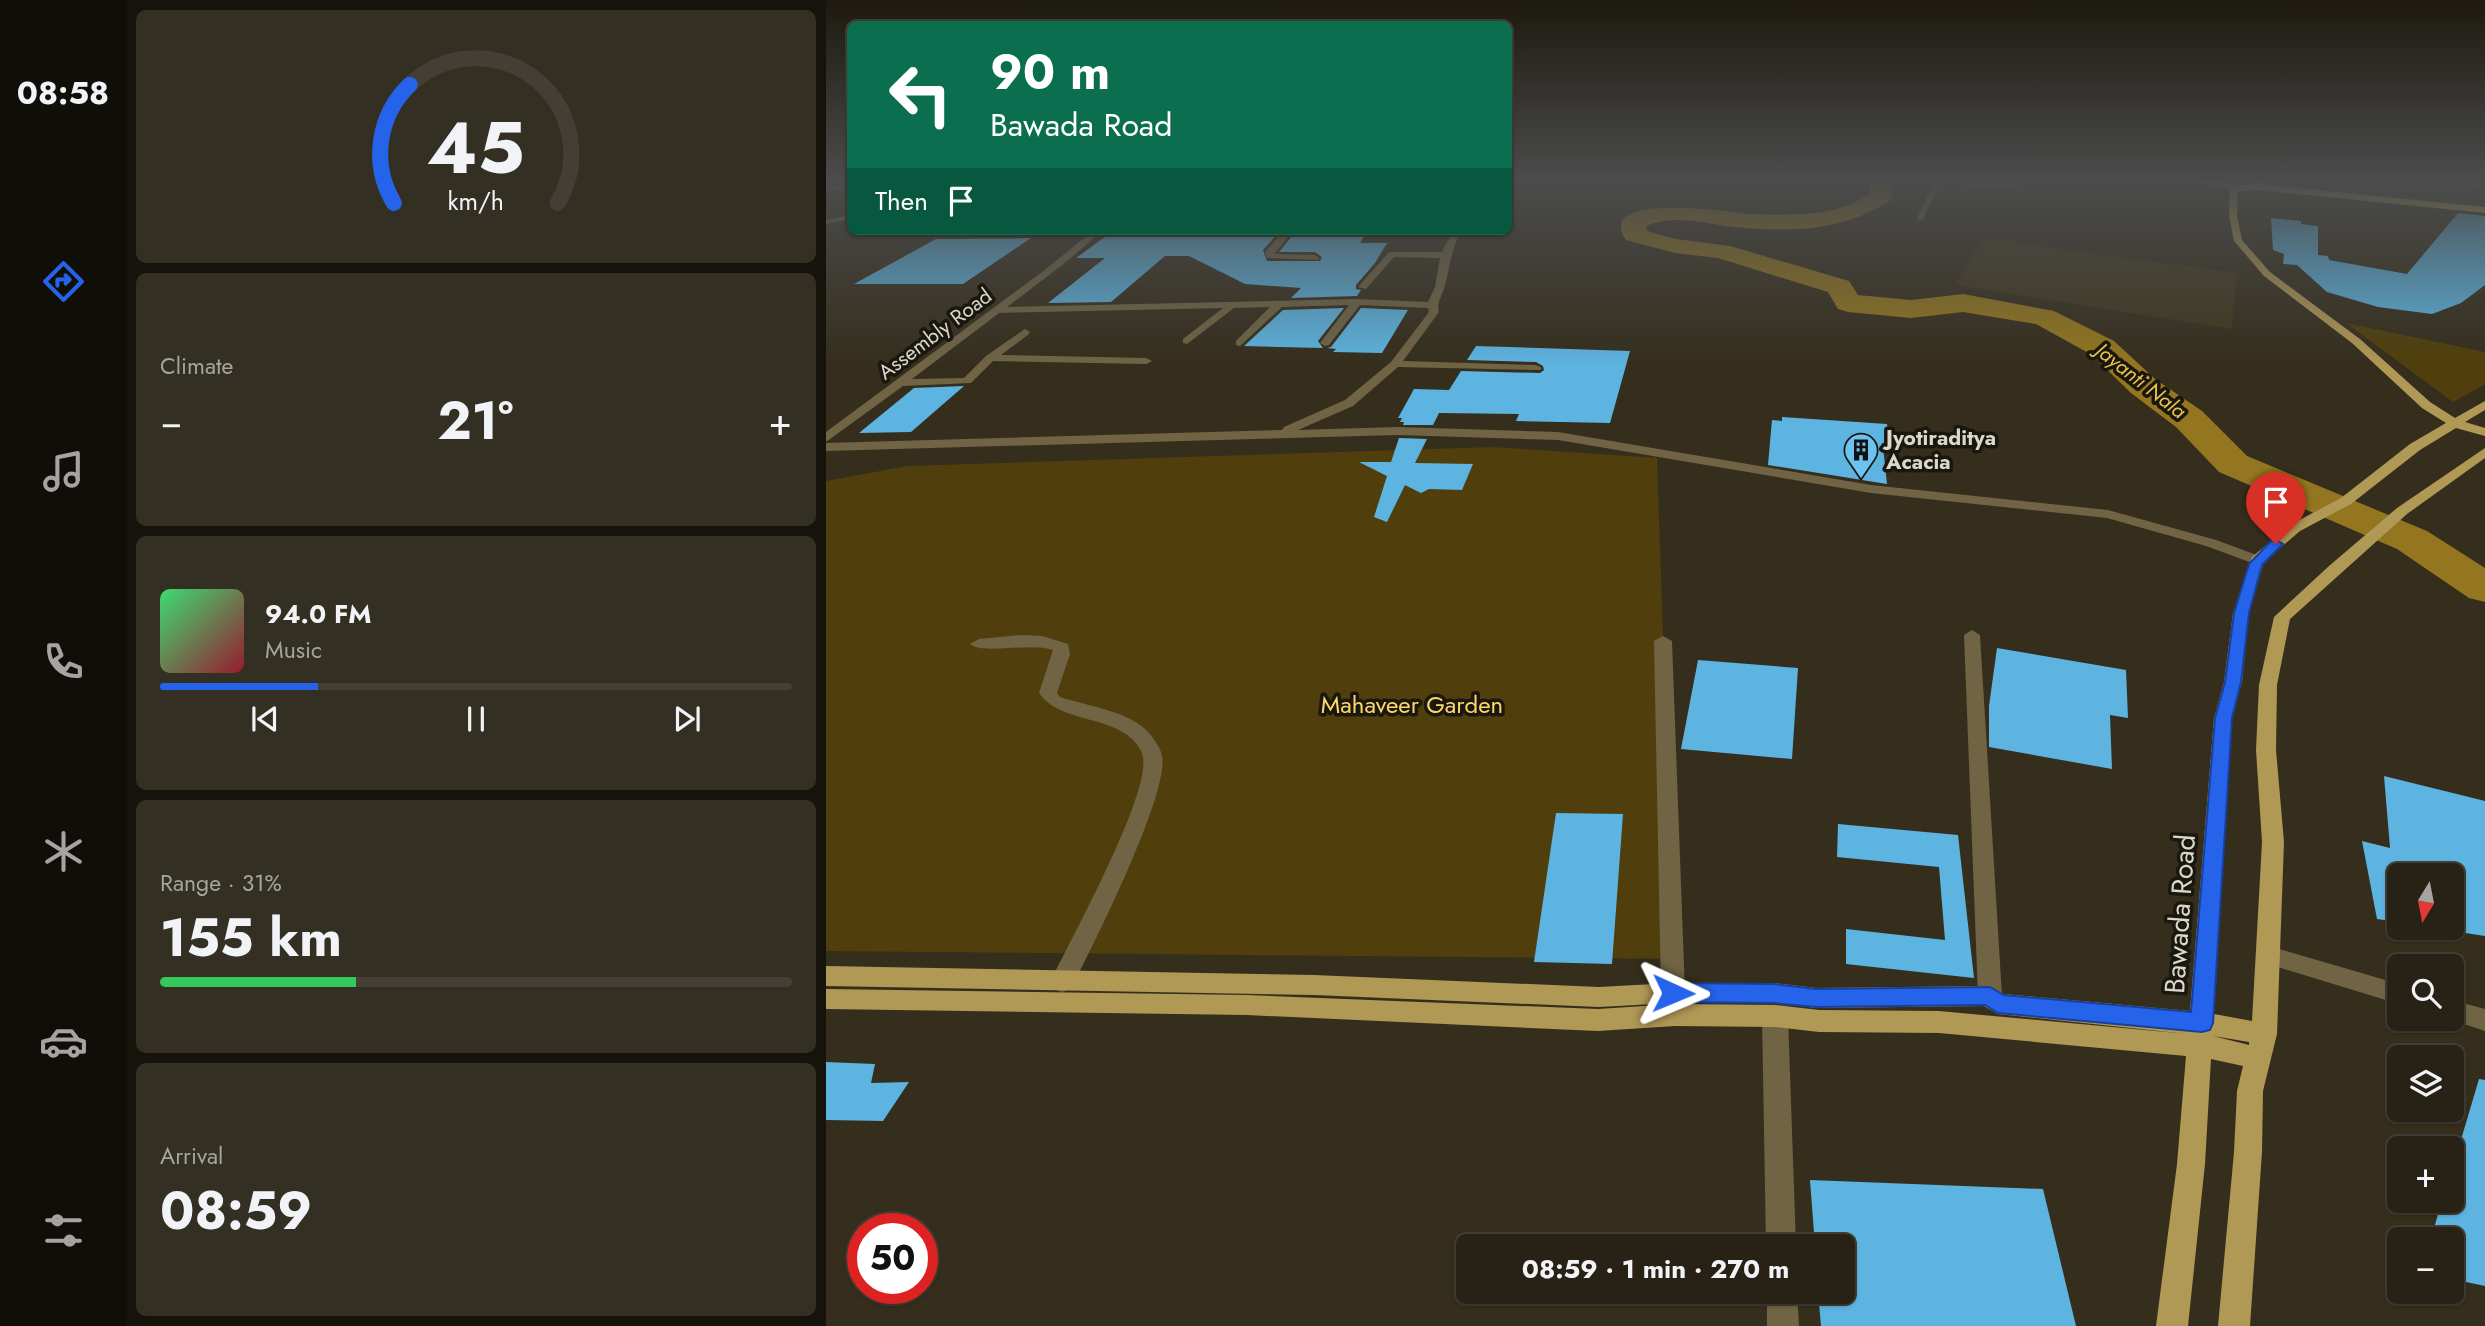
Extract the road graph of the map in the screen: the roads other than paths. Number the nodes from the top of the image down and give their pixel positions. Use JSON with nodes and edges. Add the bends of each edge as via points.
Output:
{"nodes":[{"id":1,"x":1084,"y":242,"type":"edge"},
{"id":2,"x":1279,"y":242,"type":"edge"},
{"id":3,"x":1452,"y":242,"type":"edge"},
{"id":4,"x":2241,"y":242,"type":"edge"},
{"id":5,"x":1445,"y":255,"type":"junction"},
{"id":6,"x":1315,"y":258,"type":"dead end"},
{"id":7,"x":1363,"y":287,"type":"dead end"},
{"id":8,"x":1357,"y":302,"type":"junction"},
{"id":9,"x":1432,"y":305,"type":"junction"},
{"id":10,"x":1278,"y":306,"type":"junction"},
{"id":11,"x":1230,"y":307,"type":"junction"},
{"id":12,"x":997,"y":310,"type":"junction"},
{"id":13,"x":1025,"y":332,"type":"dead end"},
{"id":14,"x":1187,"y":341,"type":"dead end"},
{"id":15,"x":1240,"y":343,"type":"dead end"},
{"id":16,"x":1325,"y":343,"type":"dead end"},
{"id":17,"x":990,"y":358,"type":"junction"},
{"id":18,"x":1146,"y":361,"type":"dead end"},
{"id":19,"x":1395,"y":364,"type":"junction"},
{"id":20,"x":1536,"y":368,"type":"dead end"},
{"id":21,"x":903,"y":383,"type":"junction"},
{"id":22,"x":2485,"y":405,"type":"edge"},
{"id":23,"x":2457,"y":424,"type":"junction"},
{"id":24,"x":2485,"y":432,"type":"edge"},
{"id":25,"x":1280,"y":433,"type":"junction"},
{"id":26,"x":826,"y":438,"type":"edge"},
{"id":27,"x":826,"y":447,"type":"edge"},
{"id":28,"x":2485,"y":452,"type":"edge"},
{"id":29,"x":2257,"y":560,"type":"junction"},
{"id":30,"x":1972,"y":635,"type":"dead end"},
{"id":31,"x":1663,"y":641,"type":"dead end"},
{"id":32,"x":979,"y":644,"type":"dead end"},
{"id":33,"x":2269,"y":955,"type":"junction"},
{"id":34,"x":826,"y":976,"type":"edge"},
{"id":35,"x":1062,"y":982,"type":"junction"},
{"id":36,"x":2387,"y":990,"type":"edge"},
{"id":37,"x":1673,"y":993,"type":"junction"},
{"id":38,"x":1990,"y":996,"type":"junction"},
{"id":39,"x":826,"y":999,"type":"edge"},
{"id":40,"x":2464,"y":1014,"type":"edge"},
{"id":41,"x":1774,"y":1016,"type":"junction"},
{"id":42,"x":2485,"y":1020,"type":"edge"},
{"id":43,"x":2201,"y":1034,"type":"junction"},
{"id":44,"x":2264,"y":1034,"type":"junction"},
{"id":45,"x":2258,"y":1058,"type":"junction"},
{"id":46,"x":1781,"y":1234,"type":"edge"},
{"id":47,"x":1782,"y":1304,"type":"edge"},
{"id":48,"x":1783,"y":1326,"type":"edge"},
{"id":49,"x":2172,"y":1326,"type":"edge"},
{"id":50,"x":2234,"y":1326,"type":"edge"}],
"edges":[{"from":1,"to":12,"type":"street","name":"Assembly Road"},
{"from":2,"to":6,"type":"street","via":[[1270,256]]},
{"from":3,"to":5,"type":"street"},
{"from":4,"to":23,"type":"main road","via":[[2282,287],[2356,341],[2426,405]]},
{"from":5,"to":7,"type":"street","via":[[1392,254]]},
{"from":5,"to":9,"type":"street"},
{"from":8,"to":9,"type":"street"},
{"from":8,"to":10,"type":"street"},
{"from":8,"to":16,"type":"street"},
{"from":9,"to":19,"type":"street","via":[[1434,312]]},
{"from":10,"to":11,"type":"street"},
{"from":10,"to":15,"type":"street"},
{"from":11,"to":12,"type":"street"},
{"from":11,"to":14,"type":"street"},
{"from":12,"to":21,"type":"street","name":"Assembly Road"},
{"from":13,"to":17,"type":"street"},
{"from":17,"to":18,"type":"street"},
{"from":17,"to":21,"type":"street","via":[[967,381]]},
{"from":19,"to":20,"type":"street"},
{"from":19,"to":25,"type":"street","via":[[1349,404]]},
{"from":21,"to":26,"type":"street","name":"Assembly Road"},
{"from":22,"to":23,"type":"main road"},
{"from":23,"to":24,"type":"main road"},
{"from":23,"to":29,"type":"main road","via":[[2415,447],[2346,501],[2295,528]]},
{"from":25,"to":27,"type":"street"},
{"from":25,"to":29,"type":"street","via":[[1558,436],[1871,489],[2108,514]]},
{"from":28,"to":33,"type":"main road","via":[[2368,541],[2282,617],[2268,685],[2266,750],[2273,842]]},
{"from":29,"to":43,"type":"main road","name":"Bawada Road","via":[[2241,613],[2233,682],[2223,718]]},
{"from":30,"to":38,"type":"street"},
{"from":31,"to":37,"type":"street"},
{"from":32,"to":35,"type":"street","via":[[1035,639],[1062,648],[1048,693],[1054,701],[1139,734],[1153,756],[1144,806]]},
{"from":33,"to":36,"type":"street"},
{"from":33,"to":44,"type":"main road"},
{"from":34,"to":35,"type":"main road"},
{"from":35,"to":37,"type":"main road","via":[[1290,984],[1599,997]]},
{"from":37,"to":38,"type":"main road","via":[[1774,993],[1816,998]]},
{"from":38,"to":43,"type":"main road","via":[[1998,1004]]},
{"from":39,"to":41,"type":"main road","via":[[1247,1005],[1598,1020]]},
{"from":40,"to":42,"type":"street"},
{"from":41,"to":43,"type":"main road"},
{"from":41,"to":46,"type":"street"},
{"from":43,"to":44,"type":"main road"},
{"from":43,"to":45,"type":"main road"},
{"from":43,"to":49,"type":"main road","name":"Bawada Road","via":[[2192,1164]]},
{"from":44,"to":45,"type":"main road"},
{"from":45,"to":50,"type":"main road","via":[[2250,1091]]},
{"from":47,"to":48,"type":"street"}]}
